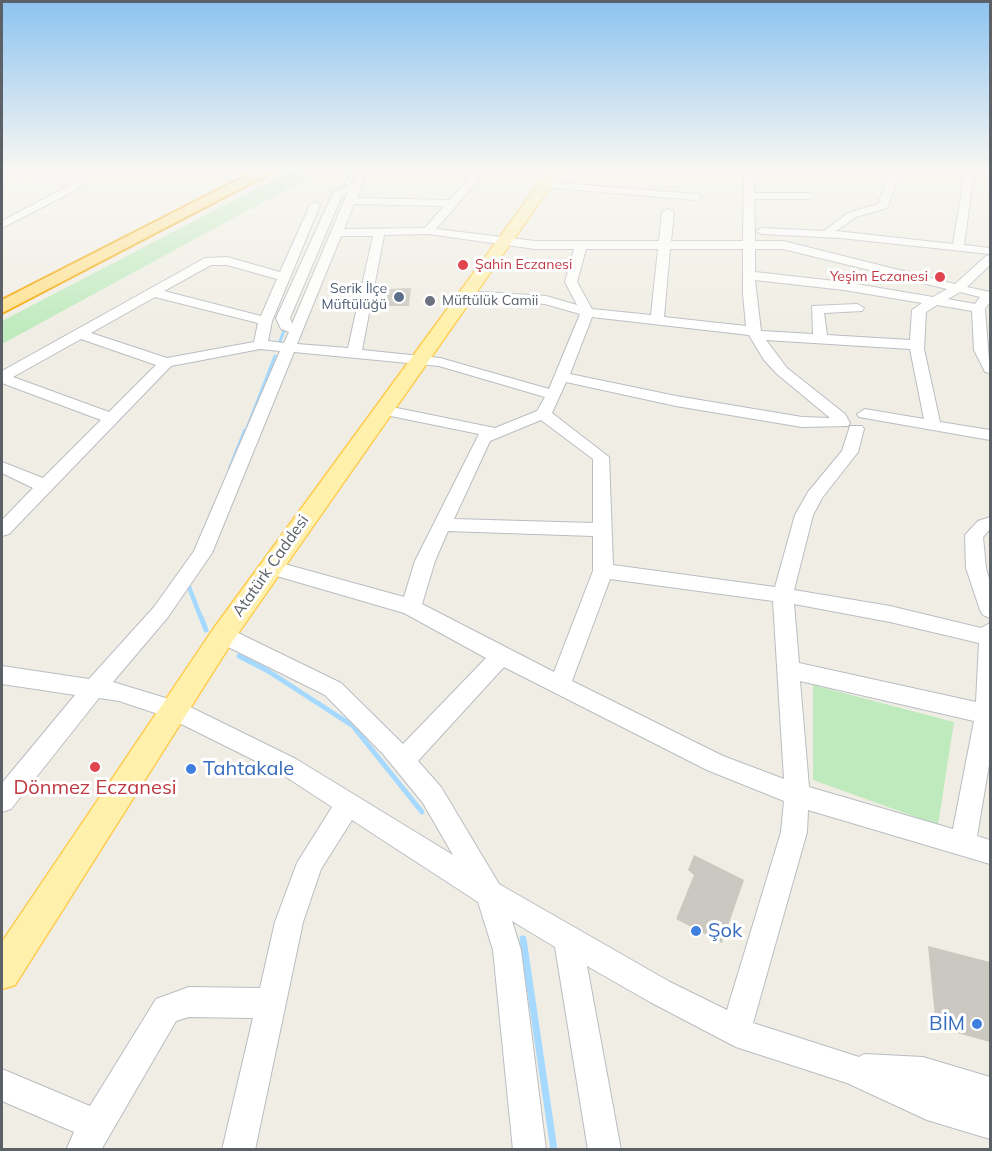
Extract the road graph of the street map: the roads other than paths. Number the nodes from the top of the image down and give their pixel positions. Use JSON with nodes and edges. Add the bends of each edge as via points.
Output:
{"nodes":[{"id":1,"x":146,"y":224,"type":"edge"},
{"id":2,"x":156,"y":224,"type":"edge"},
{"id":3,"x":307,"y":224,"type":"edge"},
{"id":4,"x":324,"y":224,"type":"edge"},
{"id":5,"x":341,"y":224,"type":"edge"},
{"id":6,"x":434,"y":224,"type":"edge"},
{"id":7,"x":518,"y":224,"type":"edge"},
{"id":8,"x":667,"y":224,"type":"edge"},
{"id":9,"x":750,"y":224,"type":"edge"},
{"id":10,"x":839,"y":224,"type":"edge"},
{"id":11,"x":962,"y":224,"type":"edge"},
{"id":12,"x":428,"y":231,"type":"junction"},
{"id":13,"x":337,"y":233,"type":"junction"},
{"id":14,"x":379,"y":234,"type":"junction"},
{"id":15,"x":828,"y":234,"type":"junction"},
{"id":16,"x":750,"y":236,"type":"junction"},
{"id":17,"x":505,"y":242,"type":"junction"},
{"id":18,"x":664,"y":244,"type":"junction"},
{"id":19,"x":581,"y":245,"type":"junction"},
{"id":20,"x":958,"y":248,"type":"junction"},
{"id":21,"x":990,"y":251,"type":"edge"},
{"id":22,"x":990,"y":260,"type":"edge"},
{"id":23,"x":749,"y":275,"type":"junction"},
{"id":24,"x":285,"y":277,"type":"junction"},
{"id":25,"x":792,"y":282,"type":"junction"},
{"id":26,"x":957,"y":289,"type":"junction"},
{"id":27,"x":151,"y":292,"type":"junction"},
{"id":28,"x":2,"y":294,"type":"edge"},
{"id":29,"x":749,"y":294,"type":"junction"},
{"id":30,"x":466,"y":295,"type":"junction"},
{"id":31,"x":989,"y":296,"type":"edge"},
{"id":32,"x":934,"y":302,"type":"junction"},
{"id":33,"x":2,"y":307,"type":"edge"},
{"id":34,"x":856,"y":308,"type":"dead end"},
{"id":35,"x":978,"y":308,"type":"junction"},
{"id":36,"x":587,"y":312,"type":"junction"},
{"id":37,"x":266,"y":321,"type":"junction"},
{"id":38,"x":657,"y":322,"type":"junction"},
{"id":39,"x":297,"y":330,"type":"junction"},
{"id":40,"x":78,"y":333,"type":"junction"},
{"id":41,"x":755,"y":333,"type":"junction"},
{"id":42,"x":820,"y":339,"type":"junction"},
{"id":43,"x":260,"y":345,"type":"junction"},
{"id":44,"x":917,"y":345,"type":"junction"},
{"id":45,"x":289,"y":348,"type":"junction"},
{"id":46,"x":354,"y":353,"type":"junction"},
{"id":47,"x":420,"y":359,"type":"junction"},
{"id":48,"x":166,"y":363,"type":"junction"},
{"id":49,"x":990,"y":369,"type":"edge"},
{"id":50,"x":2,"y":377,"type":"edge"},
{"id":51,"x":558,"y":386,"type":"junction"},
{"id":52,"x":382,"y":410,"type":"junction"},
{"id":53,"x":543,"y":414,"type":"junction"},
{"id":54,"x":112,"y":418,"type":"junction"},
{"id":55,"x":854,"y":420,"type":"junction"},
{"id":56,"x":933,"y":426,"type":"junction"},
{"id":57,"x":498,"y":433,"type":"junction"},
{"id":58,"x":990,"y":435,"type":"edge"},
{"id":59,"x":2,"y":466,"type":"edge"},
{"id":60,"x":45,"y":486,"type":"junction"},
{"id":61,"x":990,"y":523,"type":"edge"},
{"id":62,"x":442,"y":525,"type":"junction"},
{"id":63,"x":2,"y":530,"type":"edge"},
{"id":64,"x":602,"y":530,"type":"junction"},
{"id":65,"x":270,"y":567,"type":"junction"},
{"id":66,"x":603,"y":571,"type":"junction"},
{"id":67,"x":783,"y":595,"type":"junction"},
{"id":68,"x":989,"y":602,"type":"edge"},
{"id":69,"x":411,"y":607,"type":"junction"},
{"id":70,"x":990,"y":631,"type":"edge"},
{"id":71,"x":223,"y":635,"type":"junction"},
{"id":72,"x":990,"y":638,"type":"edge"},
{"id":73,"x":501,"y":656,"type":"junction"},
{"id":74,"x":787,"y":669,"type":"junction"},
{"id":75,"x":2,"y":675,"type":"edge"},
{"id":76,"x":560,"y":685,"type":"junction"},
{"id":77,"x":95,"y":687,"type":"junction"},
{"id":78,"x":174,"y":710,"type":"junction"},
{"id":79,"x":989,"y":714,"type":"edge"},
{"id":80,"x":403,"y":761,"type":"junction"},
{"id":81,"x":797,"y":795,"type":"junction"},
{"id":82,"x":2,"y":801,"type":"edge"},
{"id":83,"x":348,"y":802,"type":"junction"},
{"id":84,"x":963,"y":842,"type":"junction"},
{"id":85,"x":990,"y":852,"type":"edge"},
{"id":86,"x":489,"y":893,"type":"junction"},
{"id":87,"x":568,"y":939,"type":"junction"},
{"id":88,"x":2,"y":972,"type":"edge"},
{"id":89,"x":272,"y":1003,"type":"junction"},
{"id":90,"x":736,"y":1030,"type":"junction"},
{"id":91,"x":851,"y":1069,"type":"junction"},
{"id":92,"x":2,"y":1085,"type":"edge"},
{"id":93,"x":990,"y":1093,"type":"edge"},
{"id":94,"x":990,"y":1123,"type":"edge"},
{"id":95,"x":88,"y":1137,"type":"edge"},
{"id":96,"x":238,"y":1149,"type":"edge"},
{"id":97,"x":530,"y":1149,"type":"edge"},
{"id":98,"x":605,"y":1149,"type":"edge"}],
"edges":[{"from":1,"to":28,"type":"highway"},
{"from":2,"to":33,"type":"highway"},
{"from":3,"to":24,"type":"street"},
{"from":4,"to":39,"type":"street","via":[[283,318],[286,326]]},
{"from":5,"to":13,"type":"street"},
{"from":6,"to":12,"type":"street"},
{"from":7,"to":17,"type":"main road","name":"Atatürk Caddesi"},
{"from":8,"to":18,"type":"street"},
{"from":9,"to":16,"type":"street"},
{"from":10,"to":15,"type":"street"},
{"from":11,"to":20,"type":"street"},
{"from":12,"to":14,"type":"street"},
{"from":12,"to":17,"type":"street"},
{"from":13,"to":14,"type":"street"},
{"from":13,"to":39,"type":"street"},
{"from":14,"to":46,"type":"street"},
{"from":15,"to":16,"type":"street"},
{"from":15,"to":20,"type":"street"},
{"from":16,"to":18,"type":"street"},
{"from":16,"to":23,"type":"street"},
{"from":16,"to":26,"type":"street"},
{"from":17,"to":19,"type":"street"},
{"from":17,"to":30,"type":"main road","name":"Atatürk Caddesi"},
{"from":18,"to":19,"type":"street"},
{"from":18,"to":38,"type":"street"},
{"from":19,"to":36,"type":"street","via":[[571,282]]},
{"from":20,"to":21,"type":"street"},
{"from":22,"to":26,"type":"street"},
{"from":23,"to":25,"type":"street"},
{"from":23,"to":29,"type":"street"},
{"from":24,"to":27,"type":"street","via":[[227,261],[209,261]]},
{"from":24,"to":37,"type":"street"},
{"from":25,"to":29,"type":"street"},
{"from":25,"to":32,"type":"street","via":[[844,286]]},
{"from":26,"to":31,"type":"street"},
{"from":26,"to":32,"type":"street"},
{"from":27,"to":37,"type":"street"},
{"from":27,"to":40,"type":"street"},
{"from":29,"to":41,"type":"street"},
{"from":30,"to":36,"type":"street","via":[[546,300]]},
{"from":30,"to":47,"type":"main road","name":"Atatürk Caddesi"},
{"from":31,"to":35,"type":"street"},
{"from":32,"to":35,"type":"street"},
{"from":32,"to":44,"type":"street","via":[[919,310]]},
{"from":34,"to":42,"type":"street","via":[[817,309]]},
{"from":35,"to":49,"type":"street","via":[[981,350]]},
{"from":36,"to":38,"type":"street"},
{"from":36,"to":51,"type":"street"},
{"from":37,"to":43,"type":"street"},
{"from":38,"to":41,"type":"street"},
{"from":39,"to":45,"type":"street"},
{"from":40,"to":48,"type":"street"},
{"from":40,"to":50,"type":"street"},
{"from":41,"to":42,"type":"street"},
{"from":41,"to":55,"type":"street","via":[[769,357],[812,396]]},
{"from":42,"to":44,"type":"street"},
{"from":43,"to":45,"type":"street"},
{"from":43,"to":48,"type":"street"},
{"from":44,"to":56,"type":"street"},
{"from":45,"to":46,"type":"street"},
{"from":45,"to":77,"type":"street","via":[[203,553],[161,612]]},
{"from":46,"to":47,"type":"street"},
{"from":47,"to":51,"type":"street"},
{"from":47,"to":52,"type":"main road","name":"Atatürk Caddesi"},
{"from":48,"to":54,"type":"street"},
{"from":50,"to":54,"type":"street"},
{"from":51,"to":53,"type":"street"},
{"from":51,"to":55,"type":"street","via":[[802,422]]},
{"from":52,"to":57,"type":"street"},
{"from":52,"to":65,"type":"main road","name":"Atatürk Caddesi"},
{"from":53,"to":57,"type":"street"},
{"from":53,"to":64,"type":"street","via":[[601,457]]},
{"from":54,"to":60,"type":"street"},
{"from":55,"to":56,"type":"street"},
{"from":55,"to":67,"type":"street","via":[[850,452],[814,496],[804,515]]},
{"from":56,"to":58,"type":"street"},
{"from":57,"to":62,"type":"street","via":[[483,438]]},
{"from":59,"to":60,"type":"street"},
{"from":60,"to":63,"type":"street"},
{"from":61,"to":68,"type":"street","via":[[974,535],[976,568]]},
{"from":62,"to":64,"type":"street"},
{"from":62,"to":69,"type":"street","via":[[425,561]]},
{"from":64,"to":66,"type":"street"},
{"from":65,"to":69,"type":"street"},
{"from":65,"to":71,"type":"main road","name":"Atatürk Caddesi"},
{"from":66,"to":67,"type":"street"},
{"from":66,"to":76,"type":"street"},
{"from":67,"to":72,"type":"street","via":[[890,614]]},
{"from":67,"to":74,"type":"street"},
{"from":69,"to":73,"type":"street"},
{"from":70,"to":72,"type":"street"},
{"from":71,"to":78,"type":"main road","name":"Atatürk Caddesi"},
{"from":71,"to":80,"type":"street","via":[[333,689]]},
{"from":72,"to":79,"type":"street"},
{"from":73,"to":76,"type":"street"},
{"from":73,"to":80,"type":"street"},
{"from":74,"to":79,"type":"street"},
{"from":74,"to":81,"type":"street"},
{"from":75,"to":77,"type":"street"},
{"from":76,"to":81,"type":"street","via":[[715,763]]},
{"from":77,"to":78,"type":"street"},
{"from":77,"to":82,"type":"street"},
{"from":78,"to":83,"type":"street","via":[[288,766]]},
{"from":78,"to":88,"type":"main road","name":"Atatürk Caddesi"},
{"from":79,"to":84,"type":"street"},
{"from":80,"to":86,"type":"street","via":[[432,795]]},
{"from":81,"to":84,"type":"street"},
{"from":81,"to":90,"type":"street","via":[[794,832]]},
{"from":83,"to":86,"type":"street"},
{"from":83,"to":89,"type":"street","via":[[310,863],[290,922]]},
{"from":84,"to":85,"type":"street"},
{"from":86,"to":87,"type":"street"},
{"from":86,"to":97,"type":"street","via":[[507,950]]},
{"from":87,"to":90,"type":"street"},
{"from":87,"to":98,"type":"street"},
{"from":89,"to":95,"type":"street","via":[[189,1002],[166,1009]]},
{"from":89,"to":96,"type":"street"},
{"from":90,"to":91,"type":"street"},
{"from":91,"to":93,"type":"street","via":[[923,1073]]},
{"from":91,"to":94,"type":"street","via":[[927,1104]]},
{"from":92,"to":95,"type":"street"}]}
